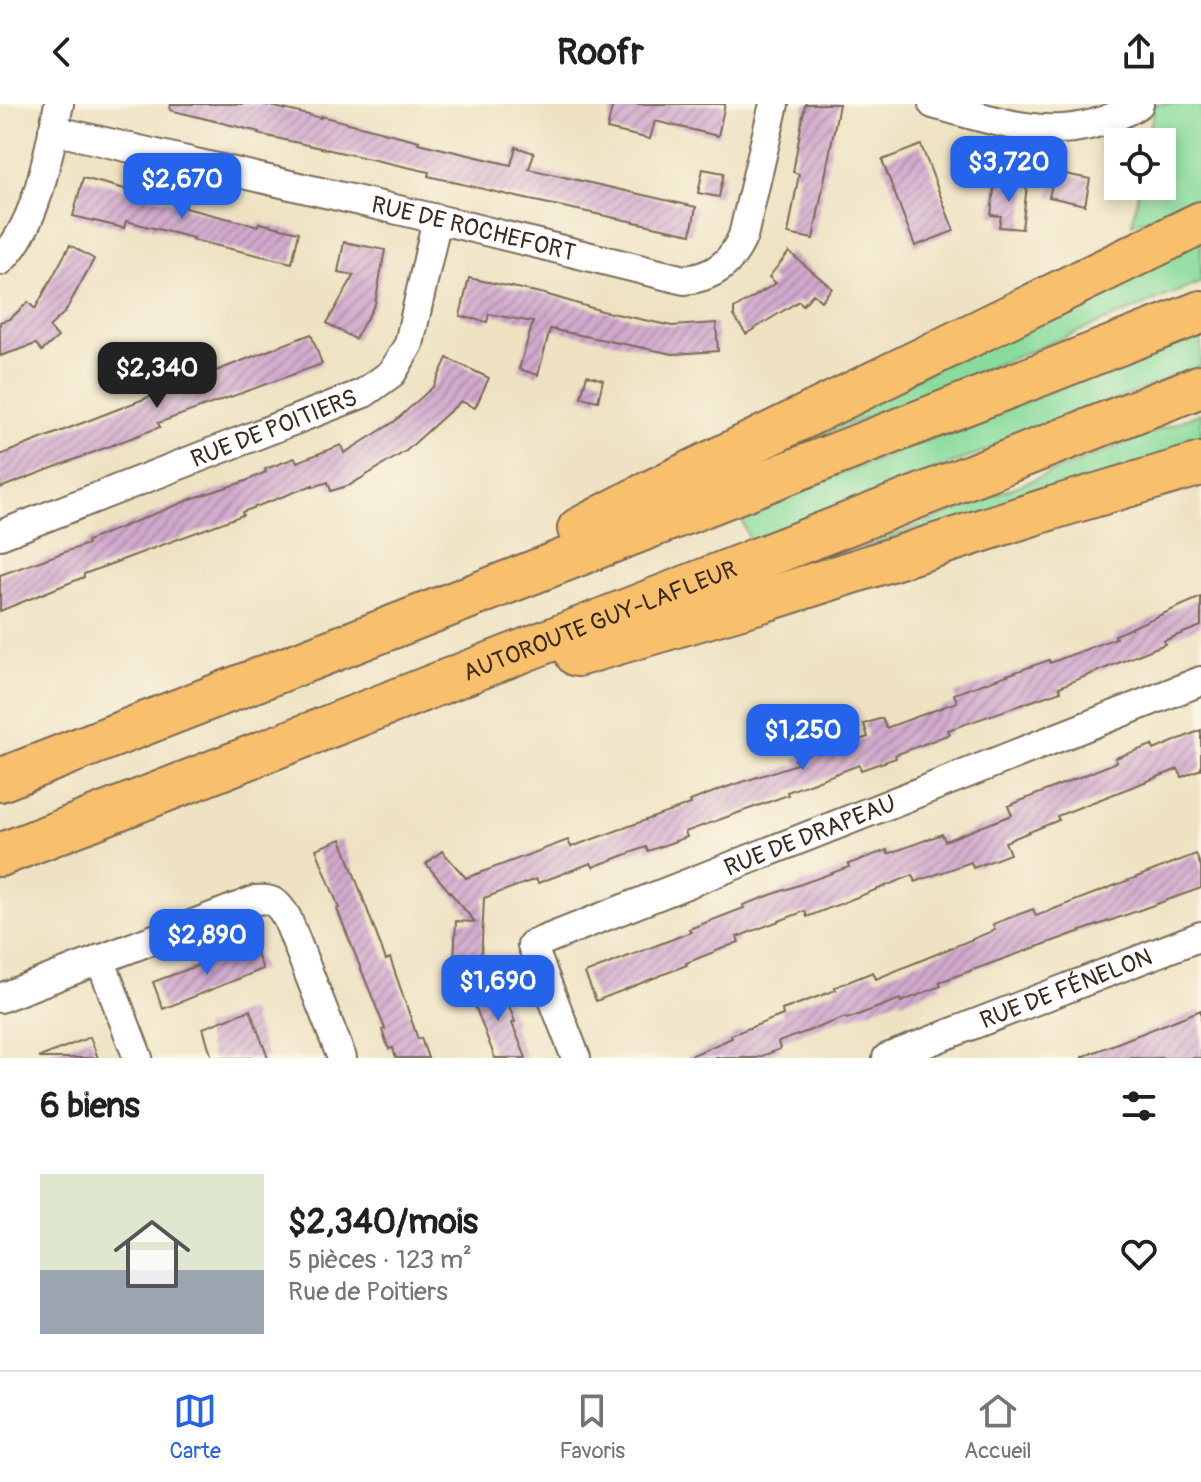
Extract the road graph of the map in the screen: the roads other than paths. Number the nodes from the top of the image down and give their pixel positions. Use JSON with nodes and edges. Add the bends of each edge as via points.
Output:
{"nodes":[{"id":1,"x":774,"y":104,"type":"edge"},
{"id":2,"x":933,"y":104,"type":"edge"},
{"id":3,"x":1139,"y":104,"type":"edge"},
{"id":4,"x":56,"y":117,"type":"edge"},
{"id":5,"x":437,"y":219,"type":"junction"},
{"id":6,"x":1201,"y":223,"type":"edge"},
{"id":7,"x":0,"y":261,"type":"edge"},
{"id":8,"x":1201,"y":312,"type":"edge"},
{"id":9,"x":1201,"y":386,"type":"edge"},
{"id":10,"x":1201,"y":464,"type":"edge"},
{"id":11,"x":0,"y":535,"type":"edge"},
{"id":12,"x":402,"y":624,"type":"junction"},
{"id":13,"x":1201,"y":681,"type":"edge"},
{"id":14,"x":308,"y":735,"type":"junction"},
{"id":15,"x":0,"y":780,"type":"edge"},
{"id":16,"x":0,"y":855,"type":"edge"},
{"id":17,"x":1201,"y":936,"type":"edge"},
{"id":18,"x":100,"y":959,"type":"junction"},
{"id":19,"x":0,"y":998,"type":"edge"},
{"id":20,"x":138,"y":1058,"type":"edge"},
{"id":21,"x":342,"y":1058,"type":"edge"},
{"id":22,"x":576,"y":1058,"type":"edge"},
{"id":23,"x":887,"y":1058,"type":"edge"}],
"edges":[{"from":1,"to":5,"type":"street","name":"RUE DE ROCHEFORT","via":[[743,236],[726,264],[699,278],[665,276]]},
{"from":2,"to":3,"type":"street","via":[[1043,130],[1091,125]]},
{"from":4,"to":5,"type":"street","name":"RUE DE ROCHEFORT"},
{"from":4,"to":7,"type":"street","via":[[27,222]]},
{"from":5,"to":11,"type":"street","name":"RUE DE POITIERS","via":[[409,344],[403,359],[378,385]]},
{"from":6,"to":12,"type":"highway","via":[[640,497]]},
{"from":8,"to":12,"type":"highway"},
{"from":9,"to":14,"type":"highway","name":"AUTOROUTE GUY-LAFLEUR"},
{"from":10,"to":14,"type":"highway"},
{"from":12,"to":15,"type":"highway"},
{"from":13,"to":22,"type":"street","name":"RUE DE DRAPEAU","via":[[532,945]]},
{"from":14,"to":16,"type":"highway","name":"AUTOROUTE GUY-LAFLEUR"},
{"from":17,"to":23,"type":"street","name":"RUE DE FÉNELON"},
{"from":18,"to":19,"type":"street"},
{"from":18,"to":20,"type":"street"},
{"from":18,"to":21,"type":"street","via":[[256,900],[273,900],[287,918]]}]}
